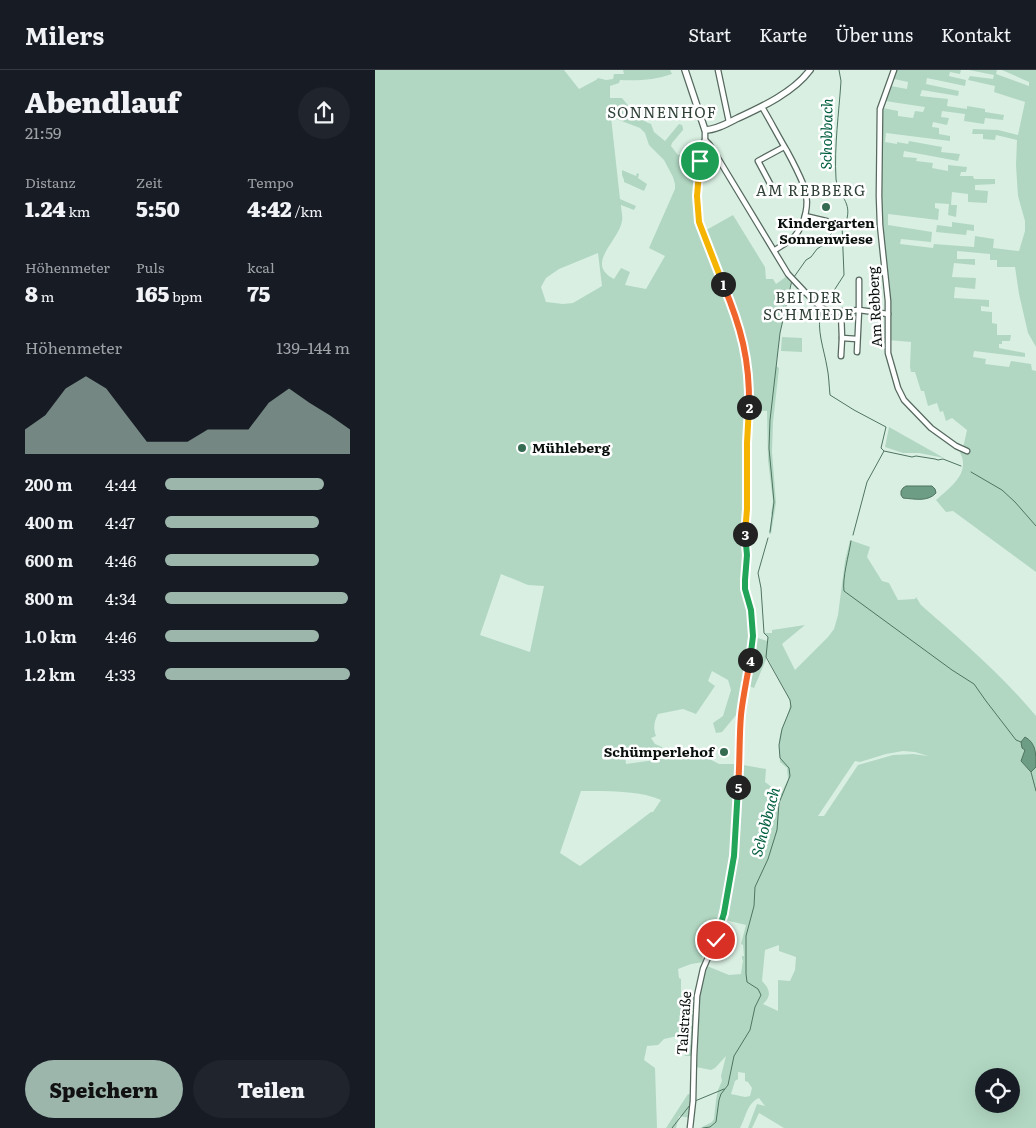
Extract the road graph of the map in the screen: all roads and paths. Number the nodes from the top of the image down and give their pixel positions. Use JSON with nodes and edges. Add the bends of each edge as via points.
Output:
{"nodes":[{"id":1,"x":685,"y":70,"type":"edge"},
{"id":2,"x":717,"y":70,"type":"edge"},
{"id":3,"x":810,"y":70,"type":"edge"},
{"id":4,"x":894,"y":70,"type":"edge"},
{"id":5,"x":762,"y":107,"type":"junction"},
{"id":6,"x":729,"y":122,"type":"junction"},
{"id":7,"x":705,"y":130,"type":"junction"},
{"id":8,"x":705,"y":140,"type":"junction"},
{"id":9,"x":784,"y":147,"type":"junction"},
{"id":10,"x":775,"y":193,"type":"dead end"},
{"id":11,"x":805,"y":216,"type":"junction"},
{"id":12,"x":826,"y":221,"type":"dead end"},
{"id":13,"x":775,"y":250,"type":"junction"},
{"id":14,"x":859,"y":280,"type":"dead end"},
{"id":15,"x":859,"y":310,"type":"junction"},
{"id":16,"x":841,"y":312,"type":"junction"},
{"id":17,"x":888,"y":314,"type":"junction"},
{"id":18,"x":842,"y":338,"type":"junction"},
{"id":19,"x":857,"y":339,"type":"junction"},
{"id":20,"x":857,"y":352,"type":"dead end"},
{"id":21,"x":841,"y":356,"type":"dead end"},
{"id":22,"x":967,"y":452,"type":"dead end"},
{"id":23,"x":690,"y":1128,"type":"edge"}],
"edges":[{"from":1,"to":7,"type":"street","name":"Talstraße"},
{"from":2,"to":6,"type":"street"},
{"from":3,"to":5,"type":"street","via":[[787,92]]},
{"from":4,"to":17,"type":"street","name":"Am Rebberg","via":[[880,109],[880,225]]},
{"from":5,"to":6,"type":"street"},
{"from":5,"to":9,"type":"street"},
{"from":6,"to":7,"type":"street"},
{"from":7,"to":8,"type":"street","name":"Talstraße"},
{"from":8,"to":13,"type":"street"},
{"from":8,"to":23,"type":"street","name":"Talstraße","via":[[697,196],[699,222],[734,311],[748,372],[745,589],[753,636],[741,716],[733,865],[723,916],[703,969],[697,996]]},
{"from":9,"to":10,"type":"street","via":[[758,161]]},
{"from":9,"to":11,"type":"street","via":[[805,187]]},
{"from":11,"to":12,"type":"street"},
{"from":11,"to":13,"type":"street","via":[[793,237]]},
{"from":13,"to":16,"type":"street","via":[[804,292],[825,309]]},
{"from":14,"to":15,"type":"street"},
{"from":15,"to":16,"type":"street"},
{"from":15,"to":17,"type":"street"},
{"from":15,"to":19,"type":"street"},
{"from":16,"to":18,"type":"street"},
{"from":17,"to":22,"type":"street","name":"Am Rebberg","via":[[888,353],[904,400],[931,428]]},
{"from":18,"to":19,"type":"street"},
{"from":18,"to":21,"type":"street"},
{"from":19,"to":20,"type":"street"}]}
